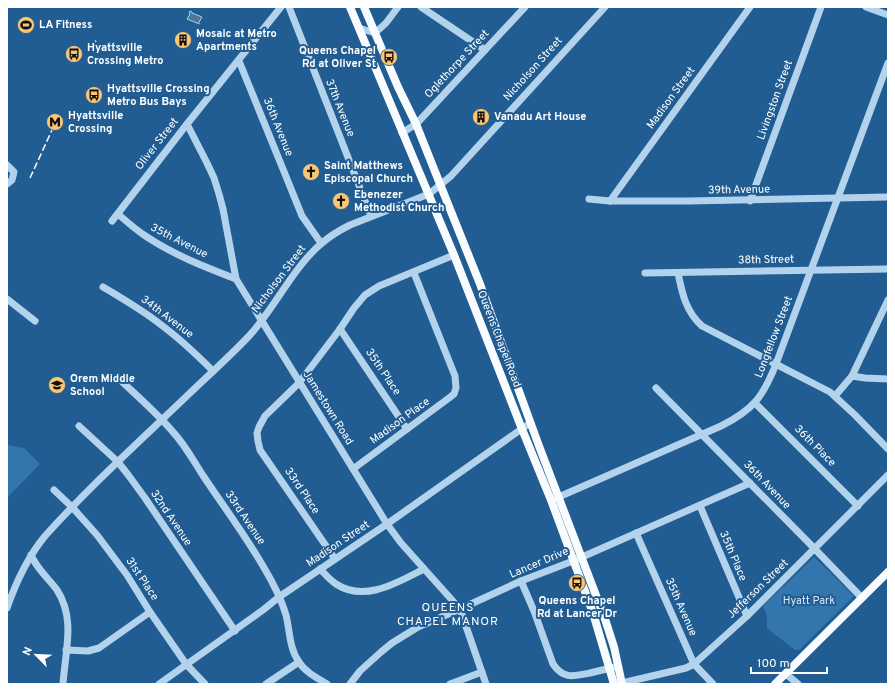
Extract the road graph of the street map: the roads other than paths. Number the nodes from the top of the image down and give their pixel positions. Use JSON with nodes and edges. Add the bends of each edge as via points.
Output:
{"nodes":[{"id":1,"x":281,"y":7,"type":"edge"},
{"id":2,"x":289,"y":7,"type":"edge"},
{"id":3,"x":350,"y":7,"type":"edge"},
{"id":4,"x":364,"y":7,"type":"edge"},
{"id":5,"x":398,"y":7,"type":"edge"},
{"id":6,"x":421,"y":7,"type":"edge"},
{"id":7,"x":525,"y":7,"type":"edge"},
{"id":8,"x":605,"y":7,"type":"edge"},
{"id":9,"x":750,"y":7,"type":"edge"},
{"id":10,"x":821,"y":7,"type":"edge"},
{"id":11,"x":866,"y":7,"type":"edge"},
{"id":12,"x":888,"y":15,"type":"edge"},
{"id":13,"x":358,"y":28,"type":"junction"},
{"id":14,"x":375,"y":33,"type":"junction"},
{"id":15,"x":485,"y":50,"type":"junction"},
{"id":16,"x":238,"y":61,"type":"junction"},
{"id":17,"x":888,"y":63,"type":"edge"},
{"id":18,"x":187,"y":124,"type":"junction"},
{"id":19,"x":416,"y":124,"type":"junction"},
{"id":20,"x":402,"y":133,"type":"junction"},
{"id":21,"x":7,"y":165,"type":"edge"},
{"id":22,"x":7,"y":184,"type":"edge"},
{"id":23,"x":439,"y":186,"type":"junction"},
{"id":24,"x":429,"y":194,"type":"junction"},
{"id":25,"x":888,"y":198,"type":"edge"},
{"id":26,"x":589,"y":199,"type":"dead end"},
{"id":27,"x":837,"y":199,"type":"junction"},
{"id":28,"x":610,"y":201,"type":"junction"},
{"id":29,"x":750,"y":201,"type":"junction"},
{"id":30,"x":118,"y":214,"type":"junction"},
{"id":31,"x":371,"y":216,"type":"junction"},
{"id":32,"x":112,"y":221,"type":"dead end"},
{"id":33,"x":322,"y":243,"type":"junction"},
{"id":34,"x":454,"y":255,"type":"junction"},
{"id":35,"x":888,"y":269,"type":"edge"},
{"id":36,"x":811,"y":270,"type":"junction"},
{"id":37,"x":414,"y":273,"type":"junction"},
{"id":38,"x":645,"y":273,"type":"dead end"},
{"id":39,"x":678,"y":273,"type":"junction"},
{"id":40,"x":236,"y":279,"type":"junction"},
{"id":41,"x":103,"y":287,"type":"dead end"},
{"id":42,"x":7,"y":299,"type":"edge"},
{"id":43,"x":888,"y":300,"type":"edge"},
{"id":44,"x":261,"y":320,"type":"junction"},
{"id":45,"x":35,"y":321,"type":"dead end"},
{"id":46,"x":340,"y":328,"type":"junction"},
{"id":47,"x":776,"y":364,"type":"junction"},
{"id":48,"x":213,"y":371,"type":"junction"},
{"id":49,"x":852,"y":376,"type":"junction"},
{"id":50,"x":117,"y":377,"type":"dead end"},
{"id":51,"x":888,"y":379,"type":"edge"},
{"id":52,"x":300,"y":383,"type":"junction"},
{"id":53,"x":656,"y":388,"type":"dead end"},
{"id":54,"x":835,"y":396,"type":"junction"},
{"id":55,"x":756,"y":403,"type":"junction"},
{"id":56,"x":162,"y":420,"type":"junction"},
{"id":57,"x":530,"y":423,"type":"junction"},
{"id":58,"x":79,"y":426,"type":"dead end"},
{"id":59,"x":407,"y":429,"type":"junction"},
{"id":60,"x":522,"y":429,"type":"junction"},
{"id":61,"x":703,"y":435,"type":"junction"},
{"id":62,"x":888,"y":449,"type":"edge"},
{"id":63,"x":118,"y":462,"type":"junction"},
{"id":64,"x":353,"y":469,"type":"junction"},
{"id":65,"x":888,"y":476,"type":"edge"},
{"id":66,"x":750,"y":483,"type":"junction"},
{"id":67,"x":54,"y":490,"type":"dead end"},
{"id":68,"x":555,"y":499,"type":"junction"},
{"id":69,"x":700,"y":506,"type":"junction"},
{"id":70,"x":858,"y":506,"type":"junction"},
{"id":71,"x":72,"y":507,"type":"junction"},
{"id":72,"x":387,"y":524,"type":"junction"},
{"id":73,"x":636,"y":533,"type":"junction"},
{"id":74,"x":815,"y":549,"type":"junction"},
{"id":75,"x":31,"y":555,"type":"junction"},
{"id":76,"x":581,"y":557,"type":"junction"},
{"id":77,"x":335,"y":559,"type":"junction"},
{"id":78,"x":573,"y":561,"type":"junction"},
{"id":79,"x":320,"y":569,"type":"junction"},
{"id":80,"x":424,"y":569,"type":"junction"},
{"id":81,"x":888,"y":572,"type":"edge"},
{"id":82,"x":521,"y":582,"type":"junction"},
{"id":83,"x":279,"y":597,"type":"junction"},
{"id":84,"x":862,"y":598,"type":"junction"},
{"id":85,"x":7,"y":608,"type":"edge"},
{"id":86,"x":460,"y":609,"type":"junction"},
{"id":87,"x":150,"y":612,"type":"junction"},
{"id":88,"x":747,"y":616,"type":"junction"},
{"id":89,"x":234,"y":631,"type":"junction"},
{"id":90,"x":66,"y":650,"type":"junction"},
{"id":91,"x":299,"y":662,"type":"junction"},
{"id":92,"x":186,"y":664,"type":"junction"},
{"id":93,"x":694,"y":664,"type":"junction"},
{"id":94,"x":618,"y":666,"type":"junction"},
{"id":95,"x":610,"y":669,"type":"junction"},
{"id":96,"x":482,"y":672,"type":"junction"},
{"id":97,"x":786,"y":674,"type":"junction"},
{"id":98,"x":63,"y":684,"type":"edge"},
{"id":99,"x":159,"y":684,"type":"edge"},
{"id":100,"x":205,"y":684,"type":"edge"},
{"id":101,"x":266,"y":684,"type":"edge"},
{"id":102,"x":327,"y":684,"type":"edge"},
{"id":103,"x":350,"y":684,"type":"edge"},
{"id":104,"x":450,"y":684,"type":"edge"},
{"id":105,"x":486,"y":684,"type":"edge"},
{"id":106,"x":619,"y":684,"type":"edge"},
{"id":107,"x":713,"y":684,"type":"edge"},
{"id":108,"x":775,"y":684,"type":"edge"},
{"id":109,"x":798,"y":684,"type":"edge"}],
"edges":[{"from":1,"to":16,"type":"street","name":"Oliver Street"},
{"from":2,"to":31,"type":"street","name":"37th Avenue"},
{"from":3,"to":13,"type":"main road","name":"Queens Chapel Road"},
{"from":4,"to":14,"type":"main road","name":"Queens Chapel Road"},
{"from":5,"to":14,"type":"street"},
{"from":6,"to":15,"type":"street"},
{"from":7,"to":15,"type":"street","name":"Oglethorpe Street"},
{"from":8,"to":23,"type":"street","name":"Nicholson Street"},
{"from":9,"to":28,"type":"street","name":"Madison Street"},
{"from":10,"to":29,"type":"street","name":"Livingston Street"},
{"from":11,"to":12,"type":"street"},
{"from":13,"to":14,"type":"street"},
{"from":13,"to":20,"type":"main road","name":"Queens Chapel Road"},
{"from":14,"to":19,"type":"main road","name":"Queens Chapel Road"},
{"from":15,"to":19,"type":"street","name":"Oglethorpe Street"},
{"from":16,"to":18,"type":"street","name":"Oliver Street"},
{"from":16,"to":33,"type":"street","name":"36th Avenue","via":[[302,216]]},
{"from":17,"to":27,"type":"street","name":"Longfellow Street"},
{"from":18,"to":30,"type":"street","name":"Oliver Street"},
{"from":18,"to":40,"type":"street","name":"Jamestown Road","via":[[214,178],[223,209]]},
{"from":19,"to":20,"type":"street","name":"Oglethorpe Street"},
{"from":19,"to":23,"type":"main road","name":"Queens Chapel Road"},
{"from":20,"to":24,"type":"main road","name":"Queens Chapel Road"},
{"from":21,"to":22,"type":"street","via":[[14,172],[14,176]]},
{"from":23,"to":24,"type":"street","name":"Nicholson Street"},
{"from":23,"to":57,"type":"main road","name":"Queens Chapel Road","via":[[480,284]]},
{"from":24,"to":31,"type":"street","name":"Nicholson Street"},
{"from":24,"to":34,"type":"main road","name":"Queens Chapel Road"},
{"from":25,"to":27,"type":"street","name":"39th Avenue"},
{"from":26,"to":28,"type":"street","name":"39th Avenue"},
{"from":27,"to":29,"type":"street","name":"39th Avenue"},
{"from":27,"to":36,"type":"street","name":"Longfellow Street"},
{"from":28,"to":29,"type":"street","name":"39th Avenue"},
{"from":30,"to":32,"type":"street","name":"Oliver Street"},
{"from":30,"to":40,"type":"street","name":"35th Avenue","via":[[147,237],[172,252]]},
{"from":31,"to":33,"type":"street","name":"Nicholson Street","via":[[341,230]]},
{"from":33,"to":44,"type":"street","name":"Nicholson Street","via":[[304,261]]},
{"from":34,"to":37,"type":"street"},
{"from":34,"to":60,"type":"main road","name":"Queens Chapel Road"},
{"from":35,"to":36,"type":"street","name":"38th Street"},
{"from":36,"to":39,"type":"street","name":"38th Street"},
{"from":36,"to":47,"type":"street","name":"Longfellow Street"},
{"from":37,"to":46,"type":"street","via":[[379,286],[365,295]]},
{"from":37,"to":59,"type":"street","name":"Madison Place","via":[[455,376],[456,388],[454,394]]},
{"from":38,"to":39,"type":"street","name":"38th Street"},
{"from":39,"to":47,"type":"street","via":[[687,306],[696,321],[711,332]]},
{"from":40,"to":44,"type":"street","name":"Jamestown Road"},
{"from":41,"to":48,"type":"street","name":"34th Avenue","via":[[159,323],[188,346]]},
{"from":42,"to":45,"type":"street"},
{"from":43,"to":49,"type":"street"},
{"from":44,"to":48,"type":"street","name":"Nicholson Street"},
{"from":44,"to":52,"type":"street","name":"Jamestown Road"},
{"from":46,"to":52,"type":"street"},
{"from":46,"to":59,"type":"street","name":"35th Place"},
{"from":47,"to":54,"type":"street"},
{"from":47,"to":55,"type":"street","name":"Longfellow Street","via":[[767,386]]},
{"from":48,"to":56,"type":"street","name":"Nicholson Street"},
{"from":49,"to":51,"type":"street"},
{"from":49,"to":54,"type":"street"},
{"from":50,"to":56,"type":"street","name":"33rd Avenue"},
{"from":52,"to":64,"type":"street","name":"Jamestown Road"},
{"from":52,"to":77,"type":"street","name":"33rd Place","via":[[265,416],[257,433],[258,442],[260,450]]},
{"from":53,"to":61,"type":"street","name":"36th Avenue"},
{"from":54,"to":62,"type":"street"},
{"from":55,"to":61,"type":"street","name":"Longfellow Street","via":[[734,420]]},
{"from":55,"to":70,"type":"street","name":"36th Place"},
{"from":56,"to":63,"type":"street","name":"Nicholson Street"},
{"from":56,"to":83,"type":"street","name":"33rd Avenue","via":[[182,443],[234,521]]},
{"from":57,"to":60,"type":"street","name":"Madison Street"},
{"from":57,"to":68,"type":"main road","name":"Queens Chapel Road"},
{"from":58,"to":63,"type":"street","name":"32nd Avenue"},
{"from":59,"to":64,"type":"street","name":"Madison Place"},
{"from":60,"to":68,"type":"main road","name":"Queens Chapel Road"},
{"from":60,"to":72,"type":"street","name":"Madison Street"},
{"from":61,"to":66,"type":"street","name":"36th Avenue"},
{"from":61,"to":68,"type":"street","name":"Longfellow Street"},
{"from":63,"to":71,"type":"street","name":"Nicholson Street"},
{"from":63,"to":89,"type":"street","name":"32nd Avenue"},
{"from":64,"to":72,"type":"street","name":"Jamestown Road"},
{"from":65,"to":70,"type":"street","name":"Jefferson Street"},
{"from":66,"to":69,"type":"street","name":"Lancer Drive"},
{"from":66,"to":74,"type":"street","name":"36th Avenue"},
{"from":67,"to":71,"type":"street","name":"31st Place"},
{"from":68,"to":76,"type":"main road","name":"Queens Chapel Road"},
{"from":68,"to":78,"type":"main road","name":"Queens Chapel Road"},
{"from":69,"to":73,"type":"street","name":"Lancer Drive"},
{"from":69,"to":88,"type":"street","name":"35th Place"},
{"from":70,"to":74,"type":"street","name":"Jefferson Street"},
{"from":71,"to":75,"type":"street","name":"Nicholson Street"},
{"from":71,"to":87,"type":"street","name":"31st Place","via":[[102,541]]},
{"from":72,"to":77,"type":"street","name":"Madison Street"},
{"from":72,"to":80,"type":"street","name":"Jamestown Road"},
{"from":73,"to":76,"type":"street","name":"Lancer Drive"},
{"from":73,"to":93,"type":"street","name":"35th Avenue"},
{"from":74,"to":84,"type":"street","name":"36th Avenue"},
{"from":74,"to":88,"type":"street","name":"Jefferson Street"},
{"from":75,"to":85,"type":"street","name":"Nicholson Street"},
{"from":75,"to":90,"type":"street","via":[[66,608]]},
{"from":76,"to":78,"type":"street","name":"Lancer Drive"},
{"from":76,"to":94,"type":"main road","name":"Queens Chapel Road","via":[[605,619]]},
{"from":77,"to":79,"type":"street","name":"Madison Street"},
{"from":78,"to":82,"type":"street","name":"Lancer Drive"},
{"from":78,"to":95,"type":"main road","name":"Queens Chapel Road","via":[[593,613]]},
{"from":79,"to":80,"type":"street","via":[[338,586],[363,592],[387,586]]},
{"from":79,"to":83,"type":"street","name":"Madison Street"},
{"from":80,"to":86,"type":"street","name":"Jamestown Road"},
{"from":81,"to":84,"type":"main road"},
{"from":82,"to":86,"type":"street","name":"Lancer Drive"},
{"from":82,"to":95,"type":"street","via":[[553,664],[559,671],[575,676]]},
{"from":83,"to":89,"type":"street","name":"Madison Street"},
{"from":83,"to":91,"type":"street","name":"33rd Avenue","via":[[294,653]]},
{"from":84,"to":97,"type":"main road"},
{"from":86,"to":96,"type":"street","name":"Jamestown Road"},
{"from":86,"to":103,"type":"street","name":"Lancer Drive","via":[[418,627],[392,643],[370,661]]},
{"from":87,"to":90,"type":"street","via":[[99,648],[88,651]]},
{"from":87,"to":92,"type":"street","name":"31st Place"},
{"from":88,"to":93,"type":"street","name":"Jefferson Street"},
{"from":89,"to":92,"type":"street","name":"Madison Street"},
{"from":90,"to":98,"type":"street"},
{"from":91,"to":101,"type":"street"},
{"from":91,"to":102,"type":"street","name":"33rd Avenue"},
{"from":92,"to":99,"type":"street","name":"Madison Street"},
{"from":92,"to":100,"type":"street","name":"31st Place"},
{"from":93,"to":106,"type":"street","name":"Jefferson Street"},
{"from":93,"to":107,"type":"street","name":"35th Avenue"},
{"from":94,"to":95,"type":"street"},
{"from":94,"to":106,"type":"main road","name":"Queens Chapel Road"},
{"from":95,"to":106,"type":"main road","name":"Queens Chapel Road"},
{"from":96,"to":104,"type":"street"},
{"from":96,"to":105,"type":"street","name":"Jamestown Road"},
{"from":97,"to":108,"type":"main road"},
{"from":97,"to":109,"type":"street"}]}
